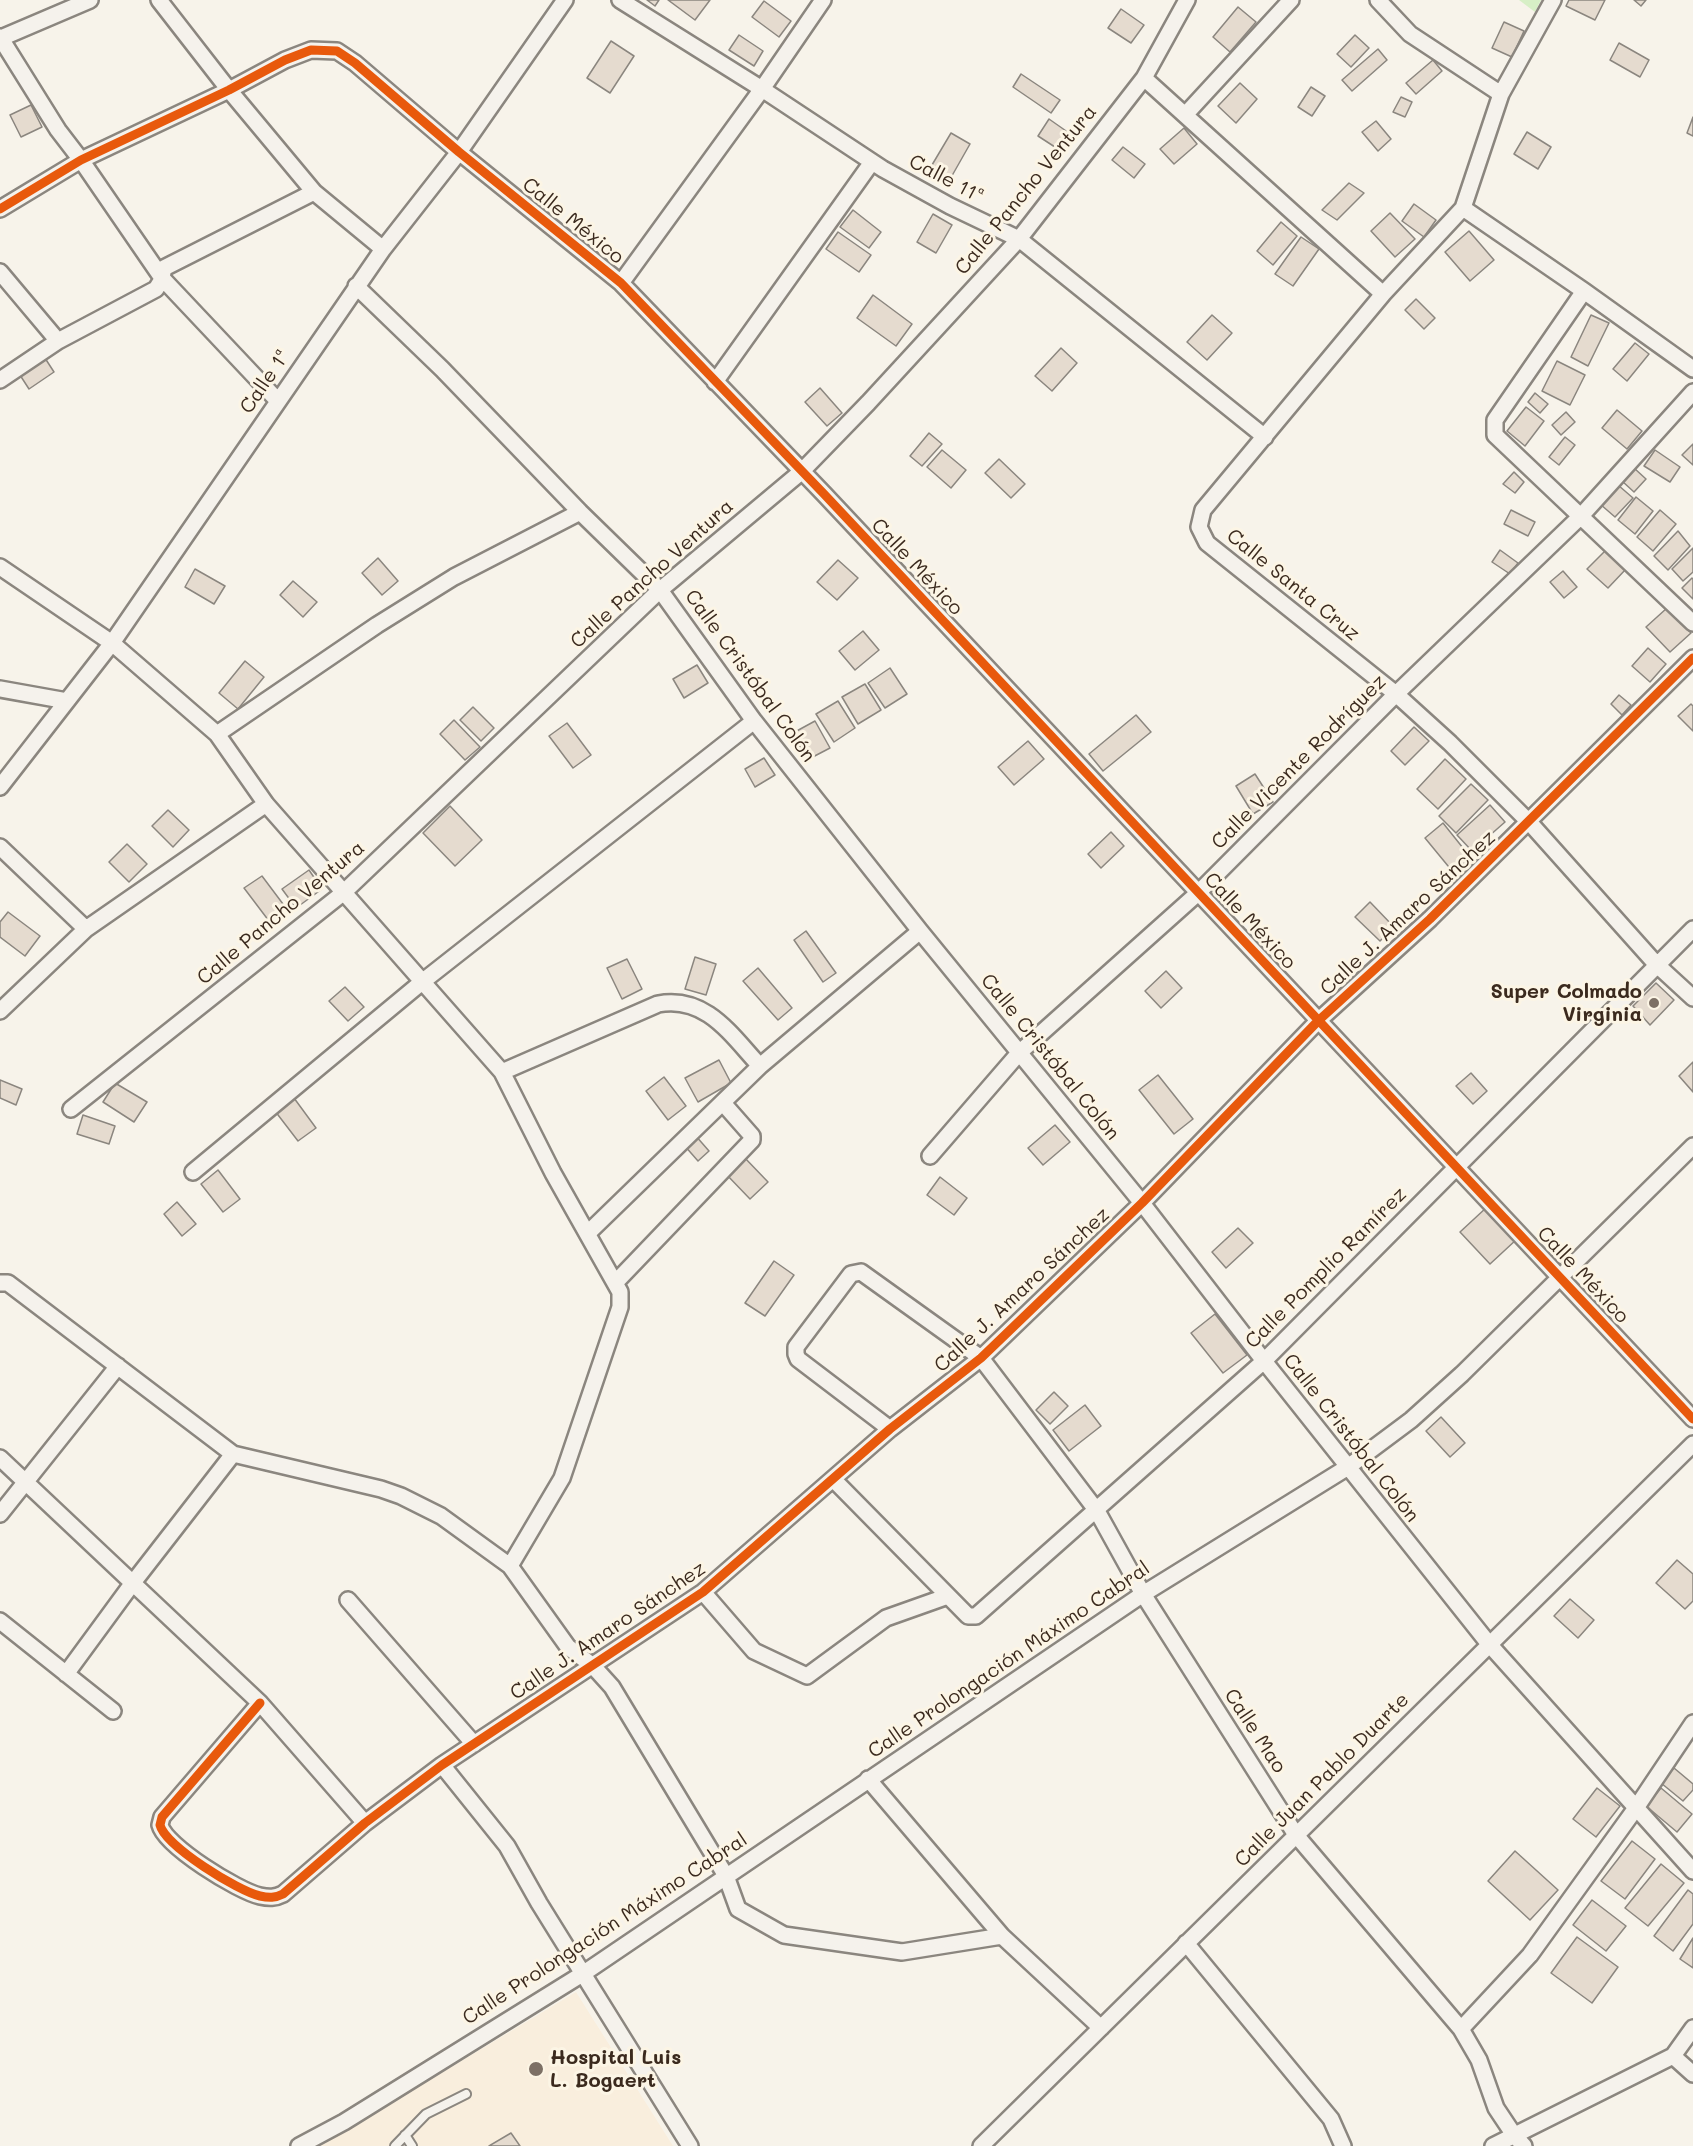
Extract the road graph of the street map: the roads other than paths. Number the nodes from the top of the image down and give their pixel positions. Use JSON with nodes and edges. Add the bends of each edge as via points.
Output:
{"nodes":[{"id":1,"x":90,"y":0,"type":"edge"},
{"id":2,"x":159,"y":0,"type":"edge"},
{"id":3,"x":620,"y":0,"type":"edge"},
{"id":4,"x":823,"y":0,"type":"edge"},
{"id":5,"x":1186,"y":0,"type":"edge"},
{"id":6,"x":1291,"y":0,"type":"edge"},
{"id":7,"x":1378,"y":0,"type":"edge"},
{"id":8,"x":1553,"y":0,"type":"edge"},
{"id":9,"x":558,"y":2,"type":"edge"},
{"id":10,"x":0,"y":38,"type":"edge"},
{"id":11,"x":1144,"y":78,"type":"junction"},
{"id":12,"x":762,"y":89,"type":"junction"},
{"id":13,"x":229,"y":90,"type":"junction"},
{"id":14,"x":1501,"y":94,"type":"junction"},
{"id":15,"x":1185,"y":115,"type":"junction"},
{"id":16,"x":459,"y":152,"type":"junction"},
{"id":17,"x":81,"y":160,"type":"junction"},
{"id":18,"x":872,"y":162,"type":"junction"},
{"id":19,"x":314,"y":192,"type":"junction"},
{"id":20,"x":1463,"y":208,"type":"junction"},
{"id":21,"x":0,"y":209,"type":"edge"},
{"id":22,"x":1019,"y":239,"type":"junction"},
{"id":23,"x":382,"y":249,"type":"junction"},
{"id":24,"x":0,"y":272,"type":"edge"},
{"id":25,"x":162,"y":278,"type":"junction"},
{"id":26,"x":621,"y":283,"type":"junction"},
{"id":27,"x":356,"y":286,"type":"junction"},
{"id":28,"x":1584,"y":291,"type":"junction"},
{"id":29,"x":1383,"y":294,"type":"junction"},
{"id":30,"x":58,"y":341,"type":"junction"},
{"id":31,"x":1693,"y":369,"type":"edge"},
{"id":32,"x":0,"y":380,"type":"edge"},
{"id":33,"x":715,"y":382,"type":"junction"},
{"id":34,"x":1693,"y":392,"type":"edge"},
{"id":35,"x":278,"y":401,"type":"junction"},
{"id":36,"x":1265,"y":437,"type":"junction"},
{"id":37,"x":801,"y":472,"type":"junction"},
{"id":38,"x":580,"y":512,"type":"junction"},
{"id":39,"x":1581,"y":516,"type":"junction"},
{"id":40,"x":0,"y":567,"type":"edge"},
{"id":41,"x":660,"y":590,"type":"junction"},
{"id":42,"x":1693,"y":624,"type":"edge"},
{"id":43,"x":112,"y":643,"type":"junction"},
{"id":44,"x":1693,"y":658,"type":"edge"},
{"id":45,"x":0,"y":689,"type":"edge"},
{"id":46,"x":1396,"y":694,"type":"junction"},
{"id":47,"x":67,"y":701,"type":"junction"},
{"id":48,"x":754,"y":721,"type":"junction"},
{"id":49,"x":217,"y":734,"type":"junction"},
{"id":50,"x":0,"y":787,"type":"edge"},
{"id":51,"x":267,"y":804,"type":"junction"},
{"id":52,"x":1530,"y":823,"type":"junction"},
{"id":53,"x":0,"y":847,"type":"edge"},
{"id":54,"x":1198,"y":892,"type":"junction"},
{"id":55,"x":343,"y":893,"type":"junction"},
{"id":56,"x":86,"y":929,"type":"junction"},
{"id":57,"x":1693,"y":929,"type":"edge"},
{"id":58,"x":920,"y":931,"type":"junction"},
{"id":59,"x":1656,"y":964,"type":"junction"},
{"id":60,"x":422,"y":982,"type":"junction"},
{"id":61,"x":1693,"y":998,"type":"edge"},
{"id":62,"x":0,"y":1011,"type":"edge"},
{"id":63,"x":1318,"y":1021,"type":"junction"},
{"id":64,"x":1019,"y":1053,"type":"junction"},
{"id":65,"x":760,"y":1066,"type":"junction"},
{"id":66,"x":502,"y":1072,"type":"junction"},
{"id":67,"x":723,"y":1103,"type":"junction"},
{"id":68,"x":71,"y":1109,"type":"dead end"},
{"id":69,"x":1693,"y":1146,"type":"edge"},
{"id":70,"x":930,"y":1156,"type":"dead end"},
{"id":71,"x":1456,"y":1167,"type":"junction"},
{"id":72,"x":193,"y":1172,"type":"dead end"},
{"id":73,"x":1142,"y":1203,"type":"junction"},
{"id":74,"x":588,"y":1233,"type":"junction"},
{"id":75,"x":1559,"y":1277,"type":"junction"},
{"id":76,"x":0,"y":1283,"type":"edge"},
{"id":77,"x":615,"y":1283,"type":"junction"},
{"id":78,"x":981,"y":1358,"type":"junction"},
{"id":79,"x":1264,"y":1361,"type":"junction"},
{"id":80,"x":118,"y":1366,"type":"junction"},
{"id":81,"x":1693,"y":1419,"type":"edge"},
{"id":82,"x":890,"y":1429,"type":"junction"},
{"id":83,"x":1693,"y":1444,"type":"edge"},
{"id":84,"x":233,"y":1454,"type":"junction"},
{"id":85,"x":0,"y":1458,"type":"edge"},
{"id":86,"x":1348,"y":1467,"type":"junction"},
{"id":87,"x":833,"y":1479,"type":"junction"},
{"id":88,"x":26,"y":1481,"type":"junction"},
{"id":89,"x":1097,"y":1511,"type":"junction"},
{"id":90,"x":0,"y":1514,"type":"edge"},
{"id":91,"x":510,"y":1566,"type":"junction"},
{"id":92,"x":132,"y":1584,"type":"junction"},
{"id":93,"x":703,"y":1592,"type":"junction"},
{"id":94,"x":1143,"y":1594,"type":"junction"},
{"id":95,"x":948,"y":1596,"type":"junction"},
{"id":96,"x":348,"y":1600,"type":"dead end"},
{"id":97,"x":0,"y":1621,"type":"edge"},
{"id":98,"x":1489,"y":1644,"type":"junction"},
{"id":99,"x":593,"y":1666,"type":"junction"},
{"id":100,"x":66,"y":1674,"type":"junction"},
{"id":101,"x":260,"y":1703,"type":"junction"},
{"id":102,"x":113,"y":1711,"type":"dead end"},
{"id":103,"x":1693,"y":1723,"type":"edge"},
{"id":104,"x":474,"y":1744,"type":"junction"},
{"id":105,"x":442,"y":1765,"type":"junction"},
{"id":106,"x":868,"y":1779,"type":"junction"},
{"id":107,"x":1636,"y":1808,"type":"junction"},
{"id":108,"x":365,"y":1823,"type":"junction"},
{"id":109,"x":1296,"y":1835,"type":"junction"},
{"id":110,"x":1693,"y":1871,"type":"edge"},
{"id":111,"x":726,"y":1876,"type":"junction"},
{"id":112,"x":1002,"y":1936,"type":"junction"},
{"id":113,"x":1186,"y":1943,"type":"junction"},
{"id":114,"x":584,"y":1973,"type":"junction"},
{"id":115,"x":1101,"y":2028,"type":"junction"},
{"id":116,"x":1693,"y":2028,"type":"edge"},
{"id":117,"x":1461,"y":2029,"type":"junction"},
{"id":118,"x":1673,"y":2056,"type":"junction"},
{"id":119,"x":1693,"y":2074,"type":"edge"},
{"id":120,"x":466,"y":2094,"type":"dead end"},
{"id":121,"x":405,"y":2135,"type":"junction"},
{"id":122,"x":1519,"y":2140,"type":"edge"},
{"id":123,"x":299,"y":2146,"type":"edge"},
{"id":124,"x":395,"y":2146,"type":"edge"},
{"id":125,"x":412,"y":2146,"type":"edge"},
{"id":126,"x":690,"y":2146,"type":"edge"},
{"id":127,"x":981,"y":2146,"type":"edge"},
{"id":128,"x":1343,"y":2146,"type":"edge"},
{"id":129,"x":1493,"y":2146,"type":"edge"}],
"edges":[{"from":1,"to":10,"type":"street"},
{"from":2,"to":13,"type":"street"},
{"from":3,"to":12,"type":"street","name":"Calle 11ª"},
{"from":4,"to":12,"type":"street"},
{"from":5,"to":11,"type":"street","name":"Calle Pancho Ventura"},
{"from":6,"to":15,"type":"street"},
{"from":7,"to":14,"type":"street","via":[[1410,33]]},
{"from":8,"to":14,"type":"street","name":"Calle Santa Cruz"},
{"from":9,"to":16,"type":"street","name":"Calle 1ª"},
{"from":10,"to":17,"type":"street"},
{"from":11,"to":15,"type":"street"},
{"from":11,"to":22,"type":"street","name":"Calle Pancho Ventura"},
{"from":12,"to":18,"type":"street","name":"Calle 11ª"},
{"from":12,"to":26,"type":"street"},
{"from":13,"to":16,"type":"street","name":"Calle México","via":[[311,50],[337,51]]},
{"from":13,"to":17,"type":"street","name":"Calle México"},
{"from":13,"to":19,"type":"street"},
{"from":14,"to":20,"type":"street","name":"Calle Santa Cruz"},
{"from":15,"to":29,"type":"street"},
{"from":16,"to":23,"type":"street","name":"Calle 1ª"},
{"from":16,"to":26,"type":"street","name":"Calle México"},
{"from":17,"to":21,"type":"street","name":"Calle México"},
{"from":17,"to":25,"type":"street"},
{"from":18,"to":22,"type":"street","name":"Calle 11ª"},
{"from":18,"to":33,"type":"street"},
{"from":19,"to":23,"type":"street"},
{"from":19,"to":25,"type":"street","via":[[164,268]]},
{"from":20,"to":28,"type":"street"},
{"from":20,"to":29,"type":"street","name":"Calle Santa Cruz"},
{"from":22,"to":36,"type":"street","name":"Calle 11ª"},
{"from":22,"to":37,"type":"street","name":"Calle Pancho Ventura"},
{"from":23,"to":27,"type":"street","name":"Calle 1ª"},
{"from":24,"to":30,"type":"street"},
{"from":25,"to":30,"type":"street","via":[[156,289]]},
{"from":25,"to":35,"type":"street"},
{"from":26,"to":33,"type":"street","name":"Calle México"},
{"from":27,"to":35,"type":"street","name":"Calle 1ª"},
{"from":27,"to":38,"type":"street","name":"Calle Cristóbal Colón"},
{"from":28,"to":31,"type":"street"},
{"from":28,"to":39,"type":"street","via":[[1496,420],[1495,435]]},
{"from":29,"to":36,"type":"street","name":"Calle Santa Cruz"},
{"from":30,"to":32,"type":"street"},
{"from":33,"to":37,"type":"street","name":"Calle México"},
{"from":34,"to":39,"type":"street","name":"Calle Vicente Rodríguez"},
{"from":35,"to":43,"type":"street","name":"Calle 1ª"},
{"from":36,"to":46,"type":"street","name":"Calle Santa Cruz","via":[[1203,510],[1199,527],[1207,543]]},
{"from":37,"to":41,"type":"street","name":"Calle Pancho Ventura"},
{"from":37,"to":54,"type":"street","name":"Calle México"},
{"from":38,"to":41,"type":"street","name":"Calle Cristóbal Colón"},
{"from":38,"to":49,"type":"street","via":[[454,577]]},
{"from":39,"to":42,"type":"street"},
{"from":39,"to":46,"type":"street","name":"Calle Vicente Rodríguez"},
{"from":40,"to":43,"type":"street"},
{"from":41,"to":48,"type":"street","name":"Calle Cristóbal Colón"},
{"from":41,"to":55,"type":"street","name":"Calle Pancho Ventura"},
{"from":43,"to":47,"type":"street","name":"Calle 1ª"},
{"from":43,"to":49,"type":"street"},
{"from":44,"to":52,"type":"street","name":"Calle J. Amaro Sánchez"},
{"from":45,"to":47,"type":"street"},
{"from":46,"to":52,"type":"street","name":"Calle Santa Cruz"},
{"from":46,"to":54,"type":"street","name":"Calle Vicente Rodríguez"},
{"from":47,"to":50,"type":"street","name":"Calle 1ª"},
{"from":48,"to":58,"type":"street","name":"Calle Cristóbal Colón"},
{"from":48,"to":60,"type":"street"},
{"from":49,"to":51,"type":"street"},
{"from":51,"to":55,"type":"street"},
{"from":51,"to":56,"type":"street"},
{"from":52,"to":59,"type":"street","name":"Calle Santa Cruz"},
{"from":52,"to":63,"type":"street","name":"Calle J. Amaro Sánchez"},
{"from":53,"to":56,"type":"street"},
{"from":54,"to":63,"type":"street","name":"Calle México"},
{"from":54,"to":64,"type":"street","name":"Calle Vicente Rodríguez"},
{"from":55,"to":60,"type":"street"},
{"from":55,"to":68,"type":"street","name":"Calle Pancho Ventura"},
{"from":56,"to":62,"type":"street"},
{"from":57,"to":59,"type":"street","name":"Calle Pomplio Ramírez"},
{"from":58,"to":64,"type":"street","name":"Calle Cristóbal Colón"},
{"from":58,"to":65,"type":"street"},
{"from":59,"to":61,"type":"street","name":"Calle Santa Cruz"},
{"from":59,"to":71,"type":"street","name":"Calle Pomplio Ramírez"},
{"from":60,"to":66,"type":"street"},
{"from":60,"to":72,"type":"street"},
{"from":63,"to":71,"type":"street","name":"Calle México"},
{"from":63,"to":73,"type":"street","name":"Calle J. Amaro Sánchez"},
{"from":64,"to":70,"type":"street","name":"Calle Vicente Rodríguez"},
{"from":64,"to":73,"type":"street","name":"Calle Cristóbal Colón"},
{"from":65,"to":66,"type":"street","via":[[716,1018],[692,1006],[667,1003]]},
{"from":65,"to":67,"type":"street"},
{"from":66,"to":74,"type":"street"},
{"from":67,"to":74,"type":"street"},
{"from":67,"to":77,"type":"street","via":[[752,1140]]},
{"from":69,"to":75,"type":"street","name":"Calle Prolongación Máximo Cabral"},
{"from":71,"to":75,"type":"street","name":"Calle México"},
{"from":71,"to":79,"type":"street","name":"Calle Pomplio Ramírez"},
{"from":73,"to":78,"type":"street","name":"Calle J. Amaro Sánchez"},
{"from":73,"to":79,"type":"street","name":"Calle Cristóbal Colón"},
{"from":74,"to":77,"type":"street"},
{"from":75,"to":81,"type":"street","name":"Calle México"},
{"from":75,"to":86,"type":"street","name":"Calle Prolongación Máximo Cabral","via":[[1420,1412]]},
{"from":76,"to":80,"type":"street","via":[[9,1283]]},
{"from":77,"to":91,"type":"street","via":[[620,1292],[620,1307],[562,1478]]},
{"from":78,"to":82,"type":"street","name":"Calle J. Amaro Sánchez"},
{"from":78,"to":82,"type":"street","name":"Calle Mao","via":[[861,1272],[851,1274],[796,1347],[796,1353],[798,1359]]},
{"from":78,"to":89,"type":"street","name":"Calle Mao"},
{"from":79,"to":86,"type":"street","name":"Calle Cristóbal Colón"},
{"from":79,"to":89,"type":"street","name":"Calle Pomplio Ramírez"},
{"from":80,"to":84,"type":"street"},
{"from":80,"to":88,"type":"street"},
{"from":82,"to":87,"type":"street","name":"Calle J. Amaro Sánchez"},
{"from":83,"to":98,"type":"street","name":"Calle Juan Pablo Duarte"},
{"from":84,"to":91,"type":"street","via":[[401,1496],[441,1516]]},
{"from":84,"to":92,"type":"street"},
{"from":85,"to":88,"type":"street"},
{"from":86,"to":94,"type":"street","name":"Calle Prolongación Máximo Cabral"},
{"from":86,"to":98,"type":"street","name":"Calle Cristóbal Colón"},
{"from":87,"to":93,"type":"street","name":"Calle J. Amaro Sánchez"},
{"from":87,"to":95,"type":"street"},
{"from":88,"to":90,"type":"street"},
{"from":88,"to":92,"type":"street"},
{"from":89,"to":94,"type":"street","name":"Calle Mao"},
{"from":89,"to":95,"type":"street","name":"Calle Pomplio Ramírez","via":[[976,1616],[968,1616]]},
{"from":91,"to":99,"type":"street","via":[[568,1647]]},
{"from":92,"to":100,"type":"street"},
{"from":92,"to":101,"type":"street"},
{"from":93,"to":95,"type":"street","via":[[754,1651],[807,1676],[886,1618]]},
{"from":93,"to":99,"type":"street","name":"Calle J. Amaro Sánchez"},
{"from":94,"to":106,"type":"street","name":"Calle Prolongación Máximo Cabral"},
{"from":94,"to":109,"type":"street","name":"Calle Mao"},
{"from":96,"to":104,"type":"street"},
{"from":97,"to":100,"type":"street"},
{"from":98,"to":107,"type":"street","name":"Calle Cristóbal Colón"},
{"from":98,"to":109,"type":"street","name":"Calle Juan Pablo Duarte"},
{"from":99,"to":104,"type":"street","name":"Calle J. Amaro Sánchez"},
{"from":99,"to":111,"type":"street","via":[[612,1687]]},
{"from":100,"to":102,"type":"street"},
{"from":101,"to":108,"type":"street"},
{"from":101,"to":108,"type":"street","name":"Calle J. Amaro Sánchez","via":[[162,1817],[160,1825],[165,1836],[234,1885],[259,1896],[276,1898]]},
{"from":103,"to":107,"type":"street"},
{"from":104,"to":105,"type":"street","name":"Calle J. Amaro Sánchez"},
{"from":105,"to":108,"type":"street","name":"Calle J. Amaro Sánchez"},
{"from":105,"to":114,"type":"street","via":[[507,1846]]},
{"from":106,"to":111,"type":"street","name":"Calle Prolongación Máximo Cabral"},
{"from":106,"to":112,"type":"street"},
{"from":107,"to":110,"type":"street","name":"Calle Cristóbal Colón"},
{"from":107,"to":117,"type":"street","via":[[1530,1954]]},
{"from":109,"to":113,"type":"street","name":"Calle Juan Pablo Duarte"},
{"from":109,"to":117,"type":"street","name":"Calle Mao"},
{"from":111,"to":112,"type":"street","via":[[738,1909],[784,1935],[902,1952]]},
{"from":111,"to":114,"type":"street","name":"Calle Prolongación Máximo Cabral"},
{"from":112,"to":115,"type":"street"},
{"from":113,"to":115,"type":"street","name":"Calle Juan Pablo Duarte"},
{"from":113,"to":128,"type":"street","via":[[1331,2119]]},
{"from":114,"to":123,"type":"street","name":"Calle Prolongación Máximo Cabral"},
{"from":114,"to":126,"type":"street"},
{"from":115,"to":127,"type":"street","name":"Calle Juan Pablo Duarte"},
{"from":116,"to":118,"type":"street"},
{"from":117,"to":122,"type":"street","name":"Calle Mao","via":[[1479,2060],[1496,2108]]},
{"from":118,"to":119,"type":"street"},
{"from":118,"to":122,"type":"street"},
{"from":120,"to":121,"type":"lane","via":[[426,2114]]},
{"from":121,"to":124,"type":"lane"},
{"from":121,"to":125,"type":"lane"},
{"from":122,"to":129,"type":"street"}]}
